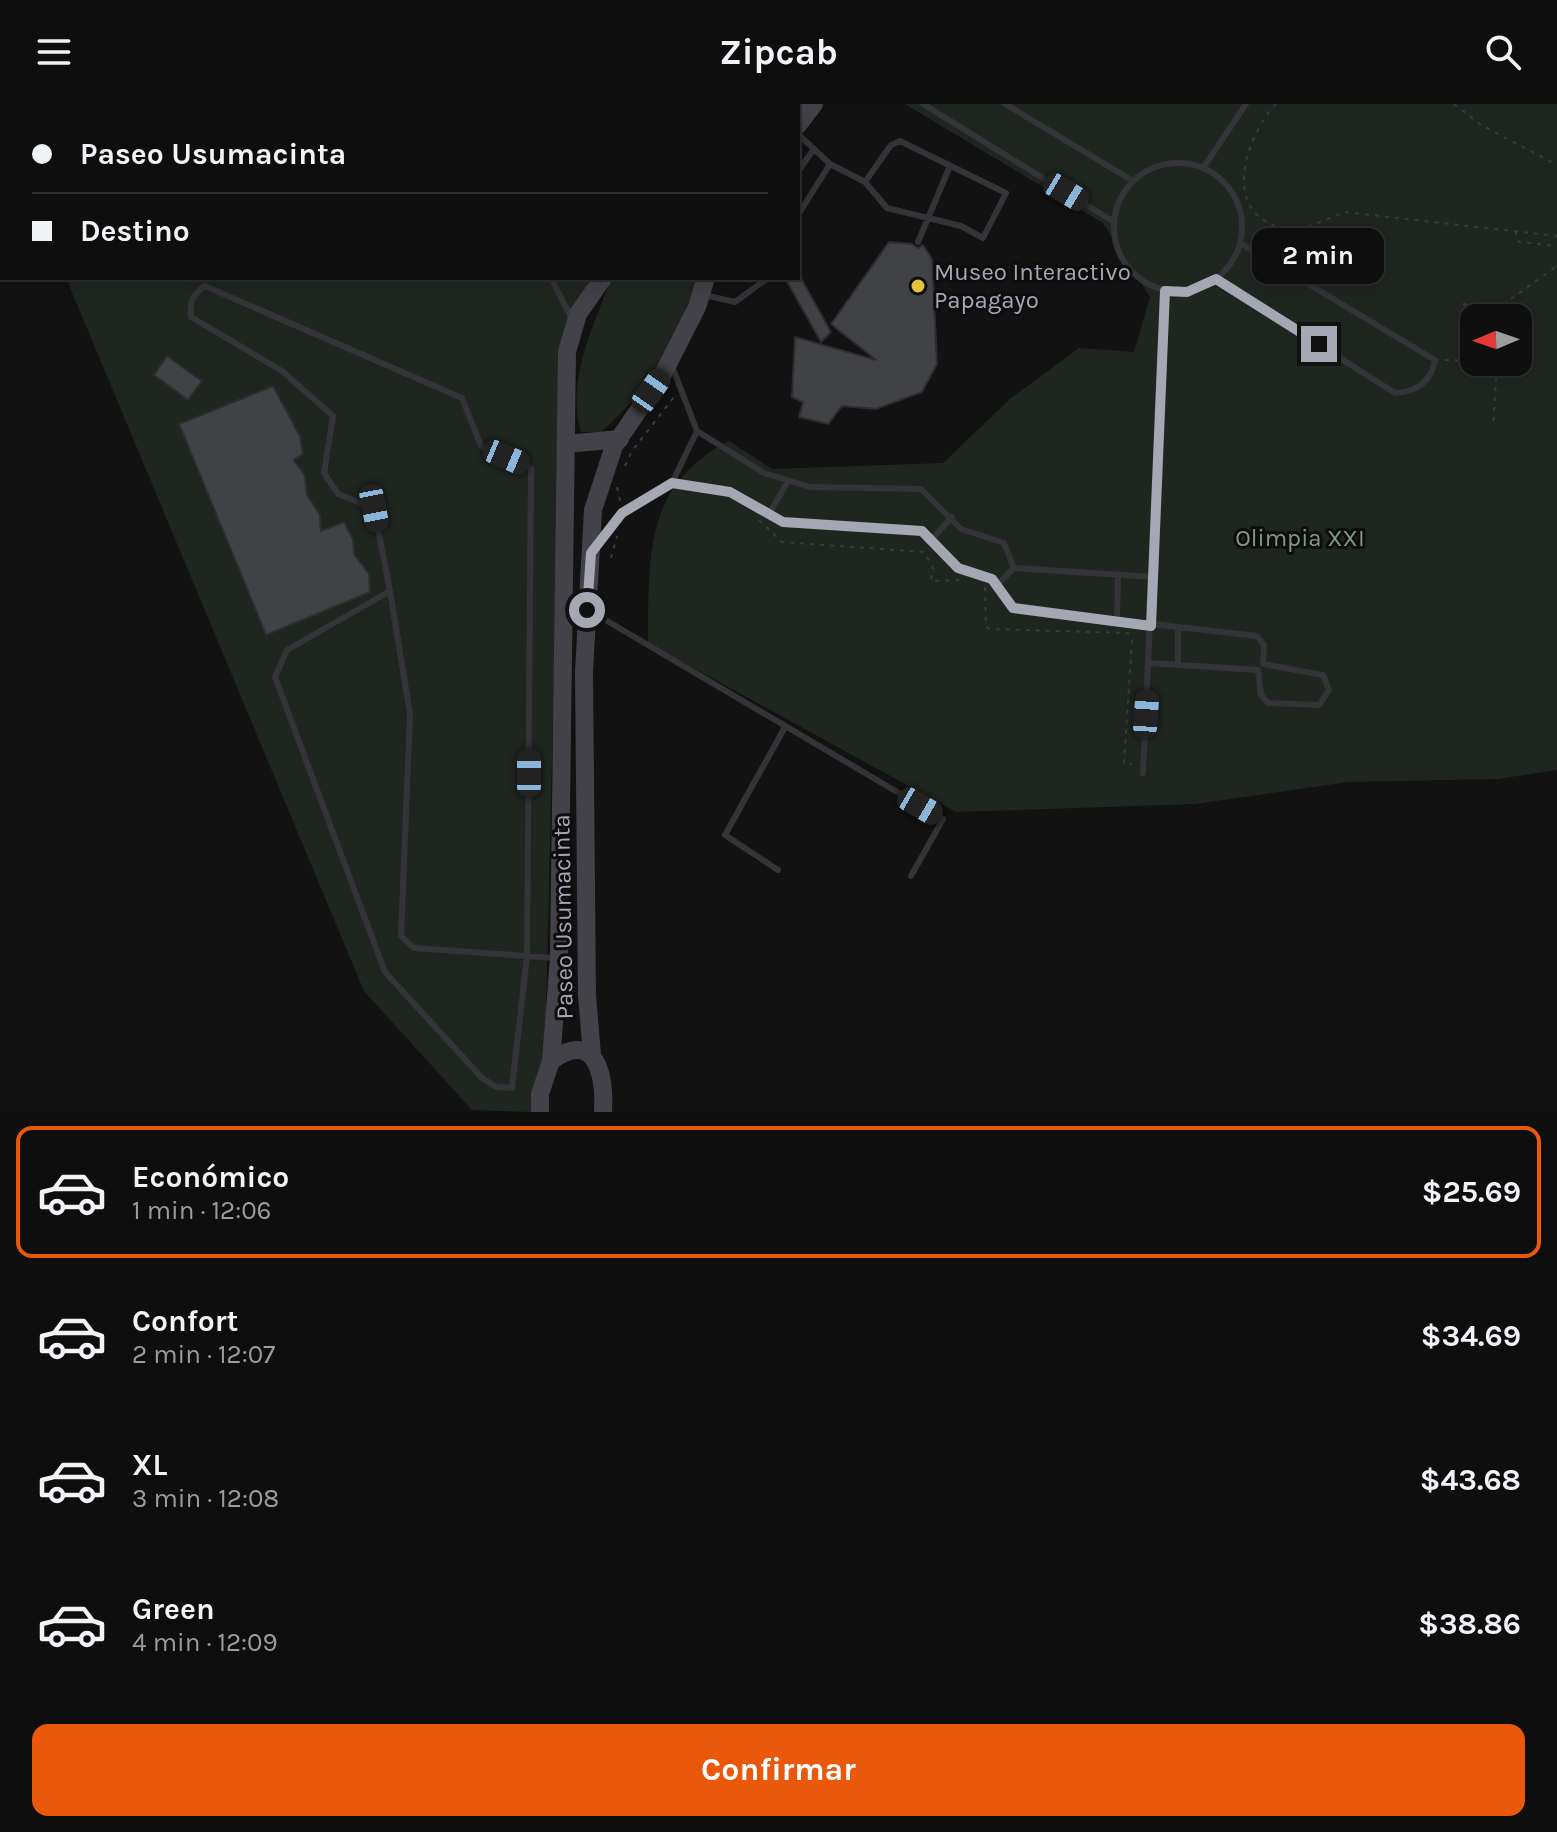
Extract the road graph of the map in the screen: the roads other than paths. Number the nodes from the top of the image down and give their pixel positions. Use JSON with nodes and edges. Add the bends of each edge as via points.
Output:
{"nodes":[{"id":1,"x":814,"y":104,"type":"edge"},
{"id":2,"x":923,"y":104,"type":"edge"},
{"id":3,"x":1005,"y":104,"type":"edge"},
{"id":4,"x":1246,"y":104,"type":"edge"},
{"id":5,"x":800,"y":122,"type":"edge"},
{"id":6,"x":800,"y":136,"type":"edge"},
{"id":7,"x":813,"y":150,"type":"junction"},
{"id":8,"x":830,"y":164,"type":"junction"},
{"id":9,"x":950,"y":166,"type":"junction"},
{"id":10,"x":1203,"y":168,"type":"junction"},
{"id":11,"x":800,"y":169,"type":"edge"},
{"id":12,"x":1133,"y":181,"type":"junction"},
{"id":13,"x":865,"y":182,"type":"junction"},
{"id":14,"x":800,"y":212,"type":"edge"},
{"id":15,"x":930,"y":217,"type":"junction"},
{"id":16,"x":1114,"y":222,"type":"junction"},
{"id":17,"x":918,"y":242,"type":"dead end"},
{"id":18,"x":1240,"y":243,"type":"junction"},
{"id":19,"x":1216,"y":279,"type":"junction"},
{"id":20,"x":552,"y":280,"type":"edge"},
{"id":21,"x":602,"y":280,"type":"edge"},
{"id":22,"x":765,"y":280,"type":"edge"},
{"id":23,"x":703,"y":286,"type":"edge"},
{"id":24,"x":1165,"y":291,"type":"junction"},
{"id":25,"x":575,"y":325,"type":"junction"},
{"id":26,"x":670,"y":361,"type":"junction"},
{"id":27,"x":697,"y":431,"type":"junction"},
{"id":28,"x":620,"y":439,"type":"junction"},
{"id":29,"x":566,"y":444,"type":"junction"},
{"id":30,"x":788,"y":481,"type":"junction"},
{"id":31,"x":672,"y":483,"type":"junction"},
{"id":32,"x":769,"y":514,"type":"junction"},
{"id":33,"x":952,"y":517,"type":"junction"},
{"id":34,"x":931,"y":540,"type":"junction"},
{"id":35,"x":591,"y":553,"type":"junction"},
{"id":36,"x":1014,"y":568,"type":"junction"},
{"id":37,"x":1118,"y":575,"type":"junction"},
{"id":38,"x":1154,"y":577,"type":"junction"},
{"id":39,"x":997,"y":585,"type":"junction"},
{"id":40,"x":390,"y":591,"type":"junction"},
{"id":41,"x":587,"y":610,"type":"junction"},
{"id":42,"x":1117,"y":621,"type":"junction"},
{"id":43,"x":1151,"y":626,"type":"junction"},
{"id":44,"x":1178,"y":629,"type":"junction"},
{"id":45,"x":1149,"y":663,"type":"junction"},
{"id":46,"x":1263,"y":664,"type":"junction"},
{"id":47,"x":1178,"y":665,"type":"junction"},
{"id":48,"x":1258,"y":670,"type":"junction"},
{"id":49,"x":785,"y":727,"type":"junction"},
{"id":50,"x":1143,"y":769,"type":"road end"},
{"id":51,"x":778,"y":870,"type":"dead end"},
{"id":52,"x":911,"y":876,"type":"dead end"},
{"id":53,"x":527,"y":956,"type":"junction"},
{"id":54,"x":559,"y":958,"type":"junction"},
{"id":55,"x":592,"y":1055,"type":"junction"},
{"id":56,"x":551,"y":1061,"type":"junction"},
{"id":57,"x":540,"y":1112,"type":"edge"},
{"id":58,"x":603,"y":1112,"type":"edge"}],
"edges":[{"from":1,"to":5,"type":"main road"},
{"from":2,"to":16,"type":"lane"},
{"from":3,"to":12,"type":"lane"},
{"from":4,"to":10,"type":"lane"},
{"from":6,"to":7,"type":"lane"},
{"from":7,"to":8,"type":"lane"},
{"from":7,"to":11,"type":"lane"},
{"from":8,"to":13,"type":"lane"},
{"from":8,"to":14,"type":"lane"},
{"from":9,"to":13,"type":"lane","via":[[900,141],[891,145]]},
{"from":9,"to":15,"type":"lane"},
{"from":9,"to":15,"type":"lane","via":[[1006,193],[983,238]]},
{"from":10,"to":12,"type":"lane","via":[[1175,162],[1155,166]]},
{"from":10,"to":18,"type":"lane","via":[[1230,188],[1240,209]]},
{"from":12,"to":16,"type":"lane","via":[[1123,192]]},
{"from":13,"to":15,"type":"lane","via":[[887,208]]},
{"from":15,"to":17,"type":"lane"},
{"from":16,"to":24,"type":"lane","via":[[1118,252],[1129,270]]},
{"from":18,"to":19,"type":"lane"},
{"from":18,"to":19,"type":"lane","via":[[1435,360],[1432,375],[1411,393],[1395,393]]},
{"from":19,"to":24,"type":"lane","via":[[1187,292]]},
{"from":20,"to":25,"type":"lane"},
{"from":21,"to":25,"type":"main road","name":"Paseo Usumacinta"},
{"from":22,"to":23,"type":"lane","via":[[735,302]]},
{"from":23,"to":26,"type":"main road","name":"Paseo Usumacinta"},
{"from":24,"to":38,"type":"lane"},
{"from":25,"to":29,"type":"main road","name":"Paseo Usumacinta","via":[[567,352]]},
{"from":26,"to":27,"type":"lane"},
{"from":26,"to":28,"type":"main road","name":"Paseo Usumacinta"},
{"from":27,"to":30,"type":"lane","via":[[764,473]]},
{"from":27,"to":31,"type":"lane"},
{"from":28,"to":29,"type":"main road"},
{"from":28,"to":35,"type":"main road","name":"Paseo Usumacinta","via":[[593,510]]},
{"from":29,"to":54,"type":"main road","name":"Paseo Usumacinta"},
{"from":30,"to":32,"type":"lane"},
{"from":30,"to":33,"type":"lane","via":[[810,487],[921,489]]},
{"from":31,"to":32,"type":"lane","via":[[730,492]]},
{"from":31,"to":35,"type":"lane","via":[[622,513]]},
{"from":32,"to":34,"type":"lane","via":[[783,522],[922,531]]},
{"from":33,"to":34,"type":"lane"},
{"from":33,"to":36,"type":"lane","via":[[961,529],[1004,543]]},
{"from":34,"to":39,"type":"lane","via":[[958,568]]},
{"from":35,"to":41,"type":"main road","name":"Paseo Usumacinta"},
{"from":36,"to":37,"type":"lane"},
{"from":36,"to":39,"type":"lane"},
{"from":37,"to":38,"type":"lane"},
{"from":37,"to":42,"type":"lane"},
{"from":38,"to":43,"type":"lane"},
{"from":39,"to":42,"type":"lane","via":[[1013,608]]},
{"from":40,"to":53,"type":"lane","via":[[410,714],[401,936],[414,948]]},
{"from":40,"to":53,"type":"lane","via":[[287,650],[275,677],[385,972],[482,1078],[496,1087],[512,1088]]},
{"from":40,"to":53,"type":"lane","via":[[374,508],[338,494],[324,473],[333,416],[282,371],[191,317],[193,294],[205,286],[462,398],[481,446],[531,468]]},
{"from":41,"to":49,"type":"lane"},
{"from":41,"to":55,"type":"main road","name":"Paseo Usumacinta","via":[[587,995]]},
{"from":42,"to":43,"type":"lane"},
{"from":43,"to":44,"type":"lane"},
{"from":43,"to":45,"type":"lane"},
{"from":44,"to":46,"type":"lane","via":[[1257,636],[1264,645]]},
{"from":44,"to":47,"type":"lane"},
{"from":45,"to":47,"type":"lane"},
{"from":45,"to":50,"type":"lane"},
{"from":46,"to":48,"type":"lane"},
{"from":46,"to":48,"type":"lane","via":[[1323,675],[1329,690],[1324,702],[1263,701]]},
{"from":47,"to":48,"type":"lane"},
{"from":49,"to":51,"type":"lane","via":[[725,835]]},
{"from":49,"to":52,"type":"lane","via":[[943,819]]},
{"from":53,"to":54,"type":"lane"},
{"from":54,"to":56,"type":"main road","name":"Paseo Usumacinta"},
{"from":55,"to":56,"type":"main road","via":[[574,1051]]},
{"from":55,"to":58,"type":"main road","name":"Paseo Usumacinta","via":[[603,1084]]},
{"from":56,"to":57,"type":"main road","name":"Paseo Usumacinta"}]}
